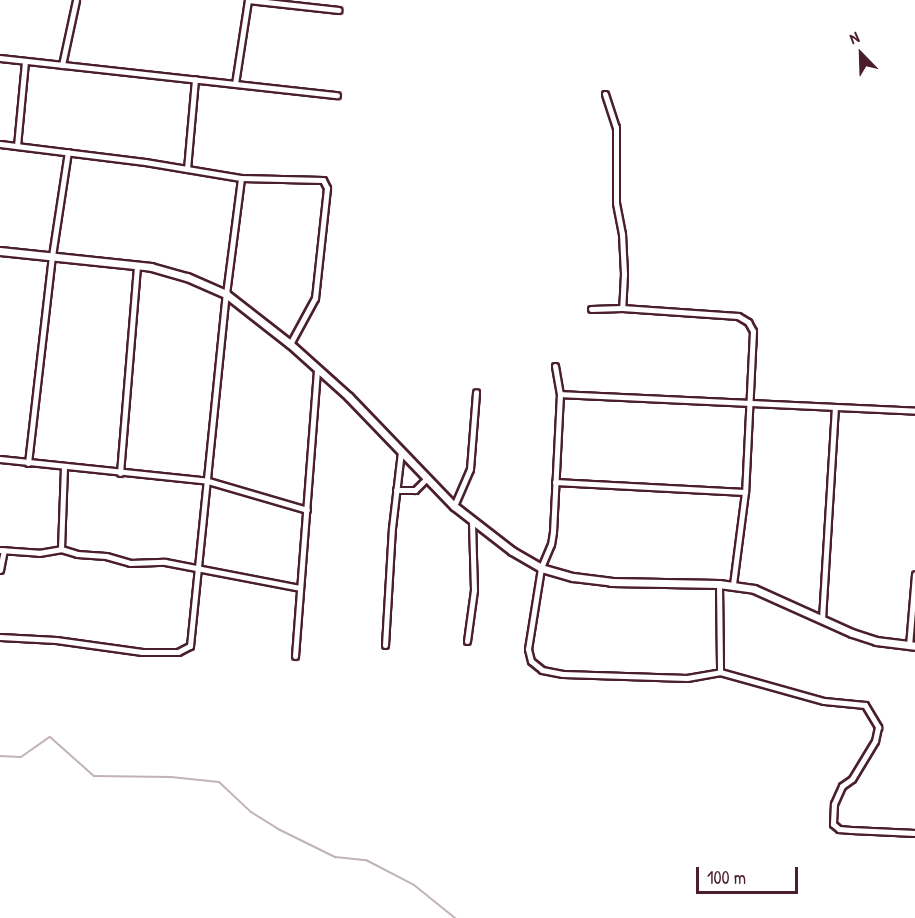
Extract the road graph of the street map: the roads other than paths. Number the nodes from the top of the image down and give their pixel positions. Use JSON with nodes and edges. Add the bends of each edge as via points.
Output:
{"nodes":[{"id":1,"x":76,"y":0,"type":"edge"},
{"id":2,"x":248,"y":0,"type":"edge"},
{"id":3,"x":338,"y":10,"type":"dead end"},
{"id":4,"x":0,"y":58,"type":"edge"},
{"id":5,"x":26,"y":61,"type":"junction"},
{"id":6,"x":62,"y":65,"type":"junction"},
{"id":7,"x":195,"y":79,"type":"junction"},
{"id":8,"x":235,"y":84,"type":"junction"},
{"id":9,"x":605,"y":94,"type":"dead end"},
{"id":10,"x":337,"y":95,"type":"dead end"},
{"id":11,"x":0,"y":144,"type":"edge"},
{"id":12,"x":17,"y":146,"type":"junction"},
{"id":13,"x":68,"y":152,"type":"junction"},
{"id":14,"x":187,"y":169,"type":"junction"},
{"id":15,"x":241,"y":178,"type":"junction"},
{"id":16,"x":0,"y":250,"type":"edge"},
{"id":17,"x":52,"y":256,"type":"junction"},
{"id":18,"x":137,"y":266,"type":"junction"},
{"id":19,"x":226,"y":294,"type":"junction"},
{"id":20,"x":622,"y":308,"type":"junction"},
{"id":21,"x":591,"y":309,"type":"dead end"},
{"id":22,"x":290,"y":344,"type":"junction"},
{"id":23,"x":555,"y":366,"type":"dead end"},
{"id":24,"x":317,"y":370,"type":"junction"},
{"id":25,"x":476,"y":392,"type":"dead end"},
{"id":26,"x":560,"y":394,"type":"junction"},
{"id":27,"x":747,"y":404,"type":"junction"},
{"id":28,"x":836,"y":407,"type":"junction"},
{"id":29,"x":915,"y":411,"type":"edge"},
{"id":30,"x":401,"y":451,"type":"junction"},
{"id":31,"x":0,"y":459,"type":"edge"},
{"id":32,"x":28,"y":463,"type":"junction"},
{"id":33,"x":64,"y":467,"type":"junction"},
{"id":34,"x":120,"y":473,"type":"junction"},
{"id":35,"x":427,"y":478,"type":"junction"},
{"id":36,"x":208,"y":481,"type":"junction"},
{"id":37,"x":555,"y":482,"type":"junction"},
{"id":38,"x":396,"y":490,"type":"junction"},
{"id":39,"x":745,"y":492,"type":"junction"},
{"id":40,"x":454,"y":506,"type":"junction"},
{"id":41,"x":307,"y":510,"type":"junction"},
{"id":42,"x":472,"y":521,"type":"junction"},
{"id":43,"x":61,"y":549,"type":"junction"},
{"id":44,"x":2,"y":550,"type":"edge"},
{"id":45,"x":199,"y":567,"type":"junction"},
{"id":46,"x":541,"y":568,"type":"junction"},
{"id":47,"x":0,"y":570,"type":"edge"},
{"id":48,"x":915,"y":574,"type":"edge"},
{"id":49,"x":719,"y":584,"type":"junction"},
{"id":50,"x":733,"y":585,"type":"junction"},
{"id":51,"x":300,"y":588,"type":"junction"},
{"id":52,"x":822,"y":618,"type":"junction"},
{"id":53,"x":0,"y":637,"type":"edge"},
{"id":54,"x":467,"y":640,"type":"dead end"},
{"id":55,"x":385,"y":645,"type":"dead end"},
{"id":56,"x":912,"y":646,"type":"edge"},
{"id":57,"x":295,"y":656,"type":"dead end"},
{"id":58,"x":720,"y":672,"type":"junction"},
{"id":59,"x":915,"y":833,"type":"edge"}],
"edges":[{"from":1,"to":6,"type":"street"},
{"from":2,"to":3,"type":"street"},
{"from":2,"to":8,"type":"street"},
{"from":4,"to":5,"type":"street"},
{"from":5,"to":6,"type":"street"},
{"from":5,"to":12,"type":"street"},
{"from":6,"to":7,"type":"street"},
{"from":7,"to":8,"type":"street"},
{"from":7,"to":14,"type":"street"},
{"from":8,"to":10,"type":"street"},
{"from":9,"to":20,"type":"street","via":[[616,128],[616,202],[624,274]]},
{"from":11,"to":12,"type":"street"},
{"from":12,"to":13,"type":"street"},
{"from":13,"to":14,"type":"street"},
{"from":13,"to":17,"type":"street"},
{"from":14,"to":15,"type":"street"},
{"from":15,"to":19,"type":"street"},
{"from":15,"to":22,"type":"street","via":[[312,178],[327,185],[315,298]]},
{"from":16,"to":17,"type":"street"},
{"from":17,"to":18,"type":"street"},
{"from":17,"to":32,"type":"street"},
{"from":18,"to":19,"type":"street","via":[[187,277]]},
{"from":18,"to":34,"type":"street"},
{"from":19,"to":22,"type":"street"},
{"from":19,"to":36,"type":"street"},
{"from":20,"to":21,"type":"street"},
{"from":20,"to":27,"type":"street","via":[[744,319],[753,332]]},
{"from":22,"to":24,"type":"street"},
{"from":23,"to":26,"type":"street"},
{"from":24,"to":30,"type":"street"},
{"from":24,"to":41,"type":"street"},
{"from":25,"to":40,"type":"street","via":[[470,469]]},
{"from":26,"to":27,"type":"street"},
{"from":26,"to":37,"type":"street"},
{"from":27,"to":28,"type":"street"},
{"from":27,"to":39,"type":"street"},
{"from":28,"to":29,"type":"street"},
{"from":28,"to":52,"type":"street"},
{"from":30,"to":35,"type":"street"},
{"from":30,"to":38,"type":"street"},
{"from":31,"to":32,"type":"street"},
{"from":32,"to":33,"type":"street"},
{"from":33,"to":34,"type":"street"},
{"from":33,"to":43,"type":"street"},
{"from":34,"to":36,"type":"street"},
{"from":35,"to":38,"type":"street","via":[[415,490]]},
{"from":35,"to":40,"type":"street"},
{"from":36,"to":41,"type":"street"},
{"from":36,"to":45,"type":"street"},
{"from":37,"to":39,"type":"street"},
{"from":37,"to":46,"type":"street","via":[[551,544]]},
{"from":38,"to":55,"type":"street"},
{"from":39,"to":50,"type":"street"},
{"from":40,"to":42,"type":"street"},
{"from":41,"to":51,"type":"street"},
{"from":42,"to":46,"type":"street"},
{"from":42,"to":54,"type":"street","via":[[474,590]]},
{"from":43,"to":44,"type":"street"},
{"from":43,"to":45,"type":"street","via":[[130,563],[165,562]]},
{"from":44,"to":47,"type":"street"},
{"from":45,"to":51,"type":"street"},
{"from":45,"to":53,"type":"street","via":[[192,639],[186,649],[142,652]]},
{"from":46,"to":49,"type":"street","via":[[611,582]]},
{"from":46,"to":58,"type":"street","via":[[528,650],[531,661],[542,670],[687,678]]},
{"from":48,"to":56,"type":"street"},
{"from":49,"to":50,"type":"street"},
{"from":49,"to":58,"type":"street"},
{"from":50,"to":52,"type":"street","via":[[754,589]]},
{"from":51,"to":57,"type":"street"},
{"from":52,"to":56,"type":"street","via":[[868,638]]},
{"from":58,"to":59,"type":"street","via":[[824,701],[865,705],[878,727],[875,741],[852,779],[842,786],[834,804],[833,824],[839,829]]}]}
